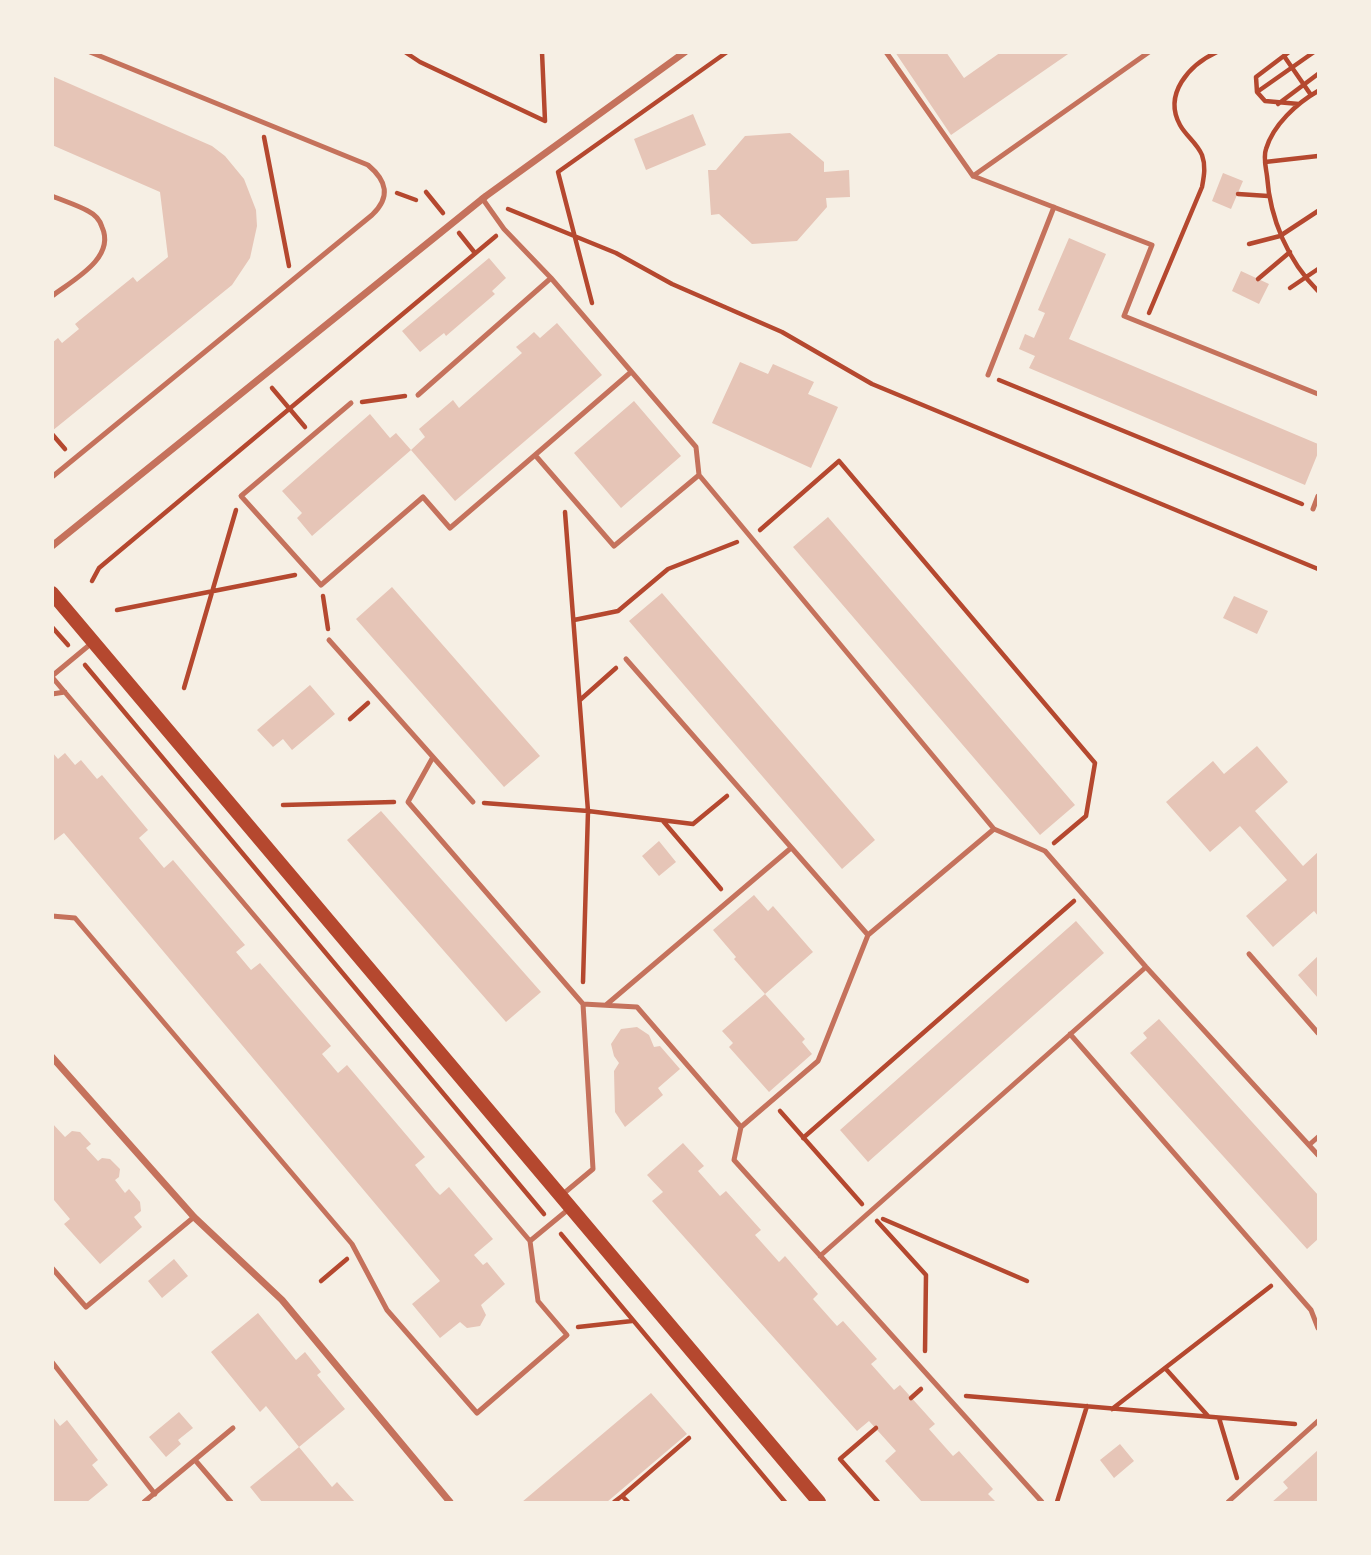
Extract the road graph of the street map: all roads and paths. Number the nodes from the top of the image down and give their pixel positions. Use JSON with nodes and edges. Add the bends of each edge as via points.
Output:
{"nodes":[{"id":1,"x":90,"y":52,"type":"edge"},
{"id":2,"x":405,"y":52,"type":"edge"},
{"id":3,"x":542,"y":52,"type":"edge"},
{"id":4,"x":685,"y":52,"type":"edge"},
{"id":5,"x":727,"y":52,"type":"edge"},
{"id":6,"x":886,"y":52,"type":"edge"},
{"id":7,"x":1149,"y":52,"type":"edge"},
{"id":8,"x":1217,"y":52,"type":"edge"},
{"id":9,"x":1314,"y":52,"type":"edge"},
{"id":10,"x":1286,"y":54,"type":"edge"},
{"id":11,"x":1292,"y":67,"type":"junction"},
{"id":12,"x":1318,"y":74,"type":"edge"},
{"id":13,"x":1304,"y":85,"type":"junction"},
{"id":14,"x":1318,"y":91,"type":"edge"},
{"id":15,"x":1257,"y":92,"type":"junction"},
{"id":16,"x":1311,"y":95,"type":"junction"},
{"id":17,"x":1278,"y":104,"type":"junction"},
{"id":18,"x":1300,"y":104,"type":"junction"},
{"id":19,"x":261,"y":122,"type":"junction"},
{"id":20,"x":1318,"y":156,"type":"edge"},
{"id":21,"x":1265,"y":162,"type":"junction"},
{"id":22,"x":973,"y":176,"type":"junction"},
{"id":23,"x":1238,"y":194,"type":"dead end"},
{"id":24,"x":52,"y":196,"type":"edge"},
{"id":25,"x":1268,"y":196,"type":"junction"},
{"id":26,"x":482,"y":198,"type":"junction"},
{"id":27,"x":1054,"y":207,"type":"junction"},
{"id":28,"x":1318,"y":211,"type":"edge"},
{"id":29,"x":504,"y":229,"type":"junction"},
{"id":30,"x":575,"y":236,"type":"junction"},
{"id":31,"x":1280,"y":236,"type":"junction"},
{"id":32,"x":1249,"y":244,"type":"dead end"},
{"id":33,"x":1290,"y":252,"type":"junction"},
{"id":34,"x":1318,"y":269,"type":"edge"},
{"id":35,"x":1307,"y":277,"type":"junction"},
{"id":36,"x":551,"y":278,"type":"junction"},
{"id":37,"x":1258,"y":279,"type":"dead end"},
{"id":38,"x":292,"y":281,"type":"junction"},
{"id":39,"x":1290,"y":288,"type":"dead end"},
{"id":40,"x":1318,"y":291,"type":"edge"},
{"id":41,"x":52,"y":296,"type":"edge"},
{"id":42,"x":1144,"y":323,"type":"junction"},
{"id":43,"x":601,"y":337,"type":"junction"},
{"id":44,"x":631,"y":372,"type":"junction"},
{"id":45,"x":988,"y":375,"type":"joint"},
{"id":46,"x":262,"y":377,"type":"junction"},
{"id":47,"x":1318,"y":394,"type":"edge"},
{"id":48,"x":418,"y":395,"type":"joint"},
{"id":49,"x":351,"y":403,"type":"joint"},
{"id":50,"x":289,"y":408,"type":"junction"},
{"id":51,"x":312,"y":435,"type":"junction"},
{"id":52,"x":535,"y":455,"type":"junction"},
{"id":53,"x":699,"y":475,"type":"junction"},
{"id":54,"x":52,"y":477,"type":"edge"},
{"id":55,"x":563,"y":487,"type":"junction"},
{"id":56,"x":241,"y":495,"type":"junction"},
{"id":57,"x":1318,"y":496,"type":"edge"},
{"id":58,"x":1313,"y":509,"type":"joint"},
{"id":59,"x":752,"y":536,"type":"junction"},
{"id":60,"x":52,"y":546,"type":"edge"},
{"id":61,"x":1318,"y":569,"type":"edge"},
{"id":62,"x":309,"y":572,"type":"junction"},
{"id":63,"x":92,"y":581,"type":"dead end"},
{"id":64,"x":321,"y":585,"type":"junction"},
{"id":65,"x":210,"y":592,"type":"junction"},
{"id":66,"x":52,"y":593,"type":"edge"},
{"id":67,"x":117,"y":610,"type":"dead end"},
{"id":68,"x":574,"y":620,"type":"junction"},
{"id":69,"x":52,"y":627,"type":"edge"},
{"id":70,"x":329,"y":640,"type":"joint"},
{"id":71,"x":93,"y":642,"type":"junction"},
{"id":72,"x":76,"y":655,"type":"junction"},
{"id":73,"x":626,"y":659,"type":"joint"},
{"id":74,"x":52,"y":676,"type":"edge"},
{"id":75,"x":184,"y":688,"type":"dead end"},
{"id":76,"x":65,"y":692,"type":"junction"},
{"id":77,"x":52,"y":694,"type":"edge"},
{"id":78,"x":378,"y":695,"type":"junction"},
{"id":79,"x":580,"y":700,"type":"junction"},
{"id":80,"x":350,"y":719,"type":"dead end"},
{"id":81,"x":433,"y":757,"type":"junction"},
{"id":82,"x":738,"y":787,"type":"junction"},
{"id":83,"x":408,"y":802,"type":"junction"},
{"id":84,"x":473,"y":802,"type":"joint"},
{"id":85,"x":283,"y":805,"type":"dead end"},
{"id":86,"x":588,"y":811,"type":"junction"},
{"id":87,"x":663,"y":820,"type":"junction"},
{"id":88,"x":994,"y":829,"type":"junction"},
{"id":89,"x":791,"y":848,"type":"junction"},
{"id":90,"x":1045,"y":851,"type":"junction"},
{"id":91,"x":1083,"y":894,"type":"dead end"},
{"id":92,"x":730,"y":900,"type":"junction"},
{"id":93,"x":52,"y":916,"type":"edge"},
{"id":94,"x":868,"y":935,"type":"junction"},
{"id":95,"x":1249,"y":954,"type":"dead end"},
{"id":96,"x":1146,"y":967,"type":"junction"},
{"id":97,"x":583,"y":1004,"type":"junction"},
{"id":98,"x":606,"y":1005,"type":"junction"},
{"id":99,"x":1318,"y":1033,"type":"edge"},
{"id":100,"x":1070,"y":1034,"type":"junction"},
{"id":101,"x":52,"y":1057,"type":"edge"},
{"id":102,"x":741,"y":1127,"type":"junction"},
{"id":103,"x":1318,"y":1137,"type":"edge"},
{"id":104,"x":803,"y":1138,"type":"dead end"},
{"id":105,"x":1310,"y":1145,"type":"junction"},
{"id":106,"x":1318,"y":1155,"type":"edge"},
{"id":107,"x":561,"y":1196,"type":"junction"},
{"id":108,"x":570,"y":1208,"type":"junction"},
{"id":109,"x":869,"y":1213,"type":"junction"},
{"id":110,"x":194,"y":1217,"type":"junction"},
{"id":111,"x":552,"y":1223,"type":"junction"},
{"id":112,"x":530,"y":1241,"type":"junction"},
{"id":113,"x":356,"y":1251,"type":"junction"},
{"id":114,"x":820,"y":1256,"type":"junction"},
{"id":115,"x":52,"y":1268,"type":"edge"},
{"id":116,"x":1282,"y":1276,"type":"junction"},
{"id":117,"x":321,"y":1281,"type":"dead end"},
{"id":118,"x":1027,"y":1281,"type":"dead end"},
{"id":119,"x":1318,"y":1304,"type":"edge"},
{"id":120,"x":1311,"y":1310,"type":"junction"},
{"id":121,"x":633,"y":1321,"type":"junction"},
{"id":122,"x":1318,"y":1328,"type":"edge"},
{"id":123,"x":561,"y":1329,"type":"junction"},
{"id":124,"x":52,"y":1362,"type":"edge"},
{"id":125,"x":1165,"y":1367,"type":"junction"},
{"id":126,"x":955,"y":1406,"type":"junction"},
{"id":127,"x":1087,"y":1406,"type":"junction"},
{"id":128,"x":1112,"y":1409,"type":"junction"},
{"id":129,"x":1210,"y":1418,"type":"junction"},
{"id":130,"x":1219,"y":1418,"type":"junction"},
{"id":131,"x":1316,"y":1423,"type":"edge"},
{"id":132,"x":233,"y":1428,"type":"dead end"},
{"id":133,"x":876,"y":1428,"type":"dead end"},
{"id":134,"x":689,"y":1438,"type":"dead end"},
{"id":135,"x":195,"y":1460,"type":"junction"},
{"id":136,"x":1241,"y":1491,"type":"junction"},
{"id":137,"x":155,"y":1494,"type":"junction"},
{"id":138,"x":622,"y":1496,"type":"junction"},
{"id":139,"x":144,"y":1503,"type":"edge"},
{"id":140,"x":231,"y":1503,"type":"edge"},
{"id":141,"x":450,"y":1503,"type":"edge"},
{"id":142,"x":614,"y":1503,"type":"edge"},
{"id":143,"x":628,"y":1503,"type":"edge"},
{"id":144,"x":785,"y":1503,"type":"edge"},
{"id":145,"x":819,"y":1503,"type":"edge"},
{"id":146,"x":878,"y":1503,"type":"edge"},
{"id":147,"x":1042,"y":1503,"type":"edge"},
{"id":148,"x":1057,"y":1503,"type":"edge"},
{"id":149,"x":1228,"y":1503,"type":"edge"}],
"edges":[{"from":1,"to":19,"type":"lane"},
{"from":2,"to":3,"type":"path","via":[[545,121]]},
{"from":4,"to":26,"type":"street"},
{"from":5,"to":30,"type":"path","via":[[558,172]]},
{"from":6,"to":22,"type":"lane"},
{"from":7,"to":22,"type":"lane"},
{"from":8,"to":42,"type":"path","via":[[1186,76],[1173,99],[1178,121],[1198,146],[1205,171]]},
{"from":9,"to":11,"type":"path"},
{"from":10,"to":11,"type":"path"},
{"from":10,"to":15,"type":"path","via":[[1256,77]]},
{"from":11,"to":13,"type":"path"},
{"from":11,"to":15,"type":"path"},
{"from":12,"to":13,"type":"path"},
{"from":13,"to":16,"type":"path"},
{"from":13,"to":17,"type":"path"},
{"from":14,"to":16,"type":"path"},
{"from":15,"to":17,"type":"path","via":[[1265,101]]},
{"from":16,"to":18,"type":"path"},
{"from":17,"to":18,"type":"path"},
{"from":18,"to":21,"type":"path","via":[[1274,131]]},
{"from":19,"to":38,"type":"path"},
{"from":19,"to":38,"type":"lane","via":[[368,165],[384,185],[380,207]]},
{"from":20,"to":21,"type":"path"},
{"from":21,"to":25,"type":"path"},
{"from":22,"to":27,"type":"lane"},
{"from":23,"to":25,"type":"path"},
{"from":24,"to":41,"type":"lane","via":[[90,211],[106,234],[105,248],[95,262]]},
{"from":25,"to":31,"type":"path"},
{"from":26,"to":29,"type":"lane"},
{"from":26,"to":30,"type":"path"},
{"from":26,"to":46,"type":"street"},
{"from":27,"to":42,"type":"lane","via":[[1152,245],[1124,316]]},
{"from":27,"to":45,"type":"lane"},
{"from":28,"to":31,"type":"path"},
{"from":29,"to":36,"type":"lane"},
{"from":29,"to":50,"type":"path"},
{"from":30,"to":43,"type":"path"},
{"from":30,"to":61,"type":"path","via":[[782,332],[872,384]]},
{"from":31,"to":32,"type":"path"},
{"from":31,"to":33,"type":"path"},
{"from":33,"to":35,"type":"path"},
{"from":33,"to":37,"type":"path"},
{"from":34,"to":35,"type":"path"},
{"from":35,"to":39,"type":"path"},
{"from":35,"to":40,"type":"path"},
{"from":36,"to":43,"type":"lane"},
{"from":36,"to":48,"type":"lane"},
{"from":38,"to":54,"type":"lane"},
{"from":42,"to":47,"type":"lane"},
{"from":43,"to":44,"type":"lane"},
{"from":44,"to":52,"type":"lane"},
{"from":44,"to":53,"type":"lane","via":[[696,447]]},
{"from":45,"to":58,"type":"path"},
{"from":46,"to":50,"type":"path"},
{"from":46,"to":60,"type":"street"},
{"from":48,"to":49,"type":"path"},
{"from":49,"to":51,"type":"lane"},
{"from":50,"to":51,"type":"path"},
{"from":50,"to":63,"type":"path","via":[[99,568]]},
{"from":51,"to":56,"type":"lane"},
{"from":52,"to":55,"type":"lane"},
{"from":52,"to":64,"type":"lane","via":[[450,528],[423,498]]},
{"from":53,"to":55,"type":"lane","via":[[614,547]]},
{"from":53,"to":59,"type":"lane"},
{"from":55,"to":68,"type":"path"},
{"from":56,"to":62,"type":"lane"},
{"from":56,"to":65,"type":"path"},
{"from":57,"to":58,"type":"lane"},
{"from":59,"to":68,"type":"path","via":[[668,569],[618,611]]},
{"from":59,"to":88,"type":"lane"},
{"from":59,"to":90,"type":"path","via":[[839,461],[1096,763],[1086,816]]},
{"from":62,"to":64,"type":"lane"},
{"from":62,"to":65,"type":"path"},
{"from":64,"to":70,"type":"path"},
{"from":65,"to":67,"type":"path"},
{"from":65,"to":75,"type":"path"},
{"from":66,"to":71,"type":"main road"},
{"from":68,"to":79,"type":"path"},
{"from":69,"to":72,"type":"path"},
{"from":70,"to":78,"type":"lane"},
{"from":71,"to":72,"type":"lane"},
{"from":71,"to":107,"type":"main road"},
{"from":72,"to":74,"type":"lane"},
{"from":72,"to":111,"type":"path"},
{"from":73,"to":79,"type":"path"},
{"from":73,"to":82,"type":"lane"},
{"from":74,"to":76,"type":"lane"},
{"from":76,"to":77,"type":"lane"},
{"from":76,"to":112,"type":"lane"},
{"from":78,"to":80,"type":"path"},
{"from":78,"to":81,"type":"lane"},
{"from":79,"to":86,"type":"path"},
{"from":81,"to":83,"type":"lane"},
{"from":81,"to":84,"type":"lane"},
{"from":82,"to":87,"type":"path","via":[[693,824]]},
{"from":82,"to":89,"type":"lane"},
{"from":83,"to":85,"type":"path"},
{"from":83,"to":97,"type":"lane"},
{"from":84,"to":86,"type":"path"},
{"from":86,"to":87,"type":"path"},
{"from":86,"to":97,"type":"path"},
{"from":87,"to":92,"type":"path"},
{"from":88,"to":90,"type":"lane"},
{"from":88,"to":94,"type":"lane"},
{"from":89,"to":92,"type":"lane"},
{"from":89,"to":94,"type":"lane"},
{"from":90,"to":96,"type":"lane"},
{"from":91,"to":104,"type":"path"},
{"from":92,"to":98,"type":"lane"},
{"from":93,"to":113,"type":"lane","via":[[75,918]]},
{"from":94,"to":102,"type":"lane","via":[[818,1061]]},
{"from":95,"to":99,"type":"lane"},
{"from":96,"to":100,"type":"lane"},
{"from":96,"to":105,"type":"lane"},
{"from":97,"to":98,"type":"lane"},
{"from":97,"to":107,"type":"lane","via":[[593,1169]]},
{"from":98,"to":102,"type":"lane","via":[[637,1007]]},
{"from":100,"to":109,"type":"lane"},
{"from":100,"to":116,"type":"lane"},
{"from":101,"to":110,"type":"street"},
{"from":102,"to":114,"type":"lane","via":[[734,1160]]},
{"from":103,"to":105,"type":"lane"},
{"from":105,"to":106,"type":"lane"},
{"from":107,"to":108,"type":"main road"},
{"from":108,"to":111,"type":"lane"},
{"from":108,"to":145,"type":"main road"},
{"from":109,"to":114,"type":"lane"},
{"from":109,"to":118,"type":"path"},
{"from":110,"to":115,"type":"lane","via":[[86,1307]]},
{"from":110,"to":141,"type":"street","via":[[282,1300]]},
{"from":111,"to":112,"type":"lane"},
{"from":111,"to":121,"type":"path"},
{"from":112,"to":123,"type":"lane","via":[[538,1301]]},
{"from":113,"to":117,"type":"path"},
{"from":113,"to":123,"type":"lane","via":[[387,1310],[477,1413],[567,1335]]},
{"from":114,"to":126,"type":"lane"},
{"from":116,"to":120,"type":"lane"},
{"from":116,"to":125,"type":"path"},
{"from":119,"to":120,"type":"lane"},
{"from":120,"to":122,"type":"lane"},
{"from":121,"to":123,"type":"path"},
{"from":121,"to":144,"type":"path"},
{"from":124,"to":137,"type":"lane"},
{"from":125,"to":128,"type":"path"},
{"from":125,"to":129,"type":"path"},
{"from":126,"to":127,"type":"path","via":[[968,1395]]},
{"from":126,"to":147,"type":"lane"},
{"from":127,"to":128,"type":"path"},
{"from":127,"to":148,"type":"path"},
{"from":128,"to":129,"type":"path"},
{"from":129,"to":130,"type":"path"},
{"from":130,"to":131,"type":"path"},
{"from":130,"to":136,"type":"path"},
{"from":131,"to":136,"type":"lane"},
{"from":132,"to":135,"type":"lane"},
{"from":133,"to":146,"type":"path","via":[[840,1459]]},
{"from":134,"to":138,"type":"path"},
{"from":135,"to":137,"type":"lane"},
{"from":135,"to":140,"type":"lane"},
{"from":136,"to":149,"type":"lane"},
{"from":137,"to":139,"type":"lane"},
{"from":138,"to":142,"type":"path"},
{"from":138,"to":143,"type":"path"}]}
